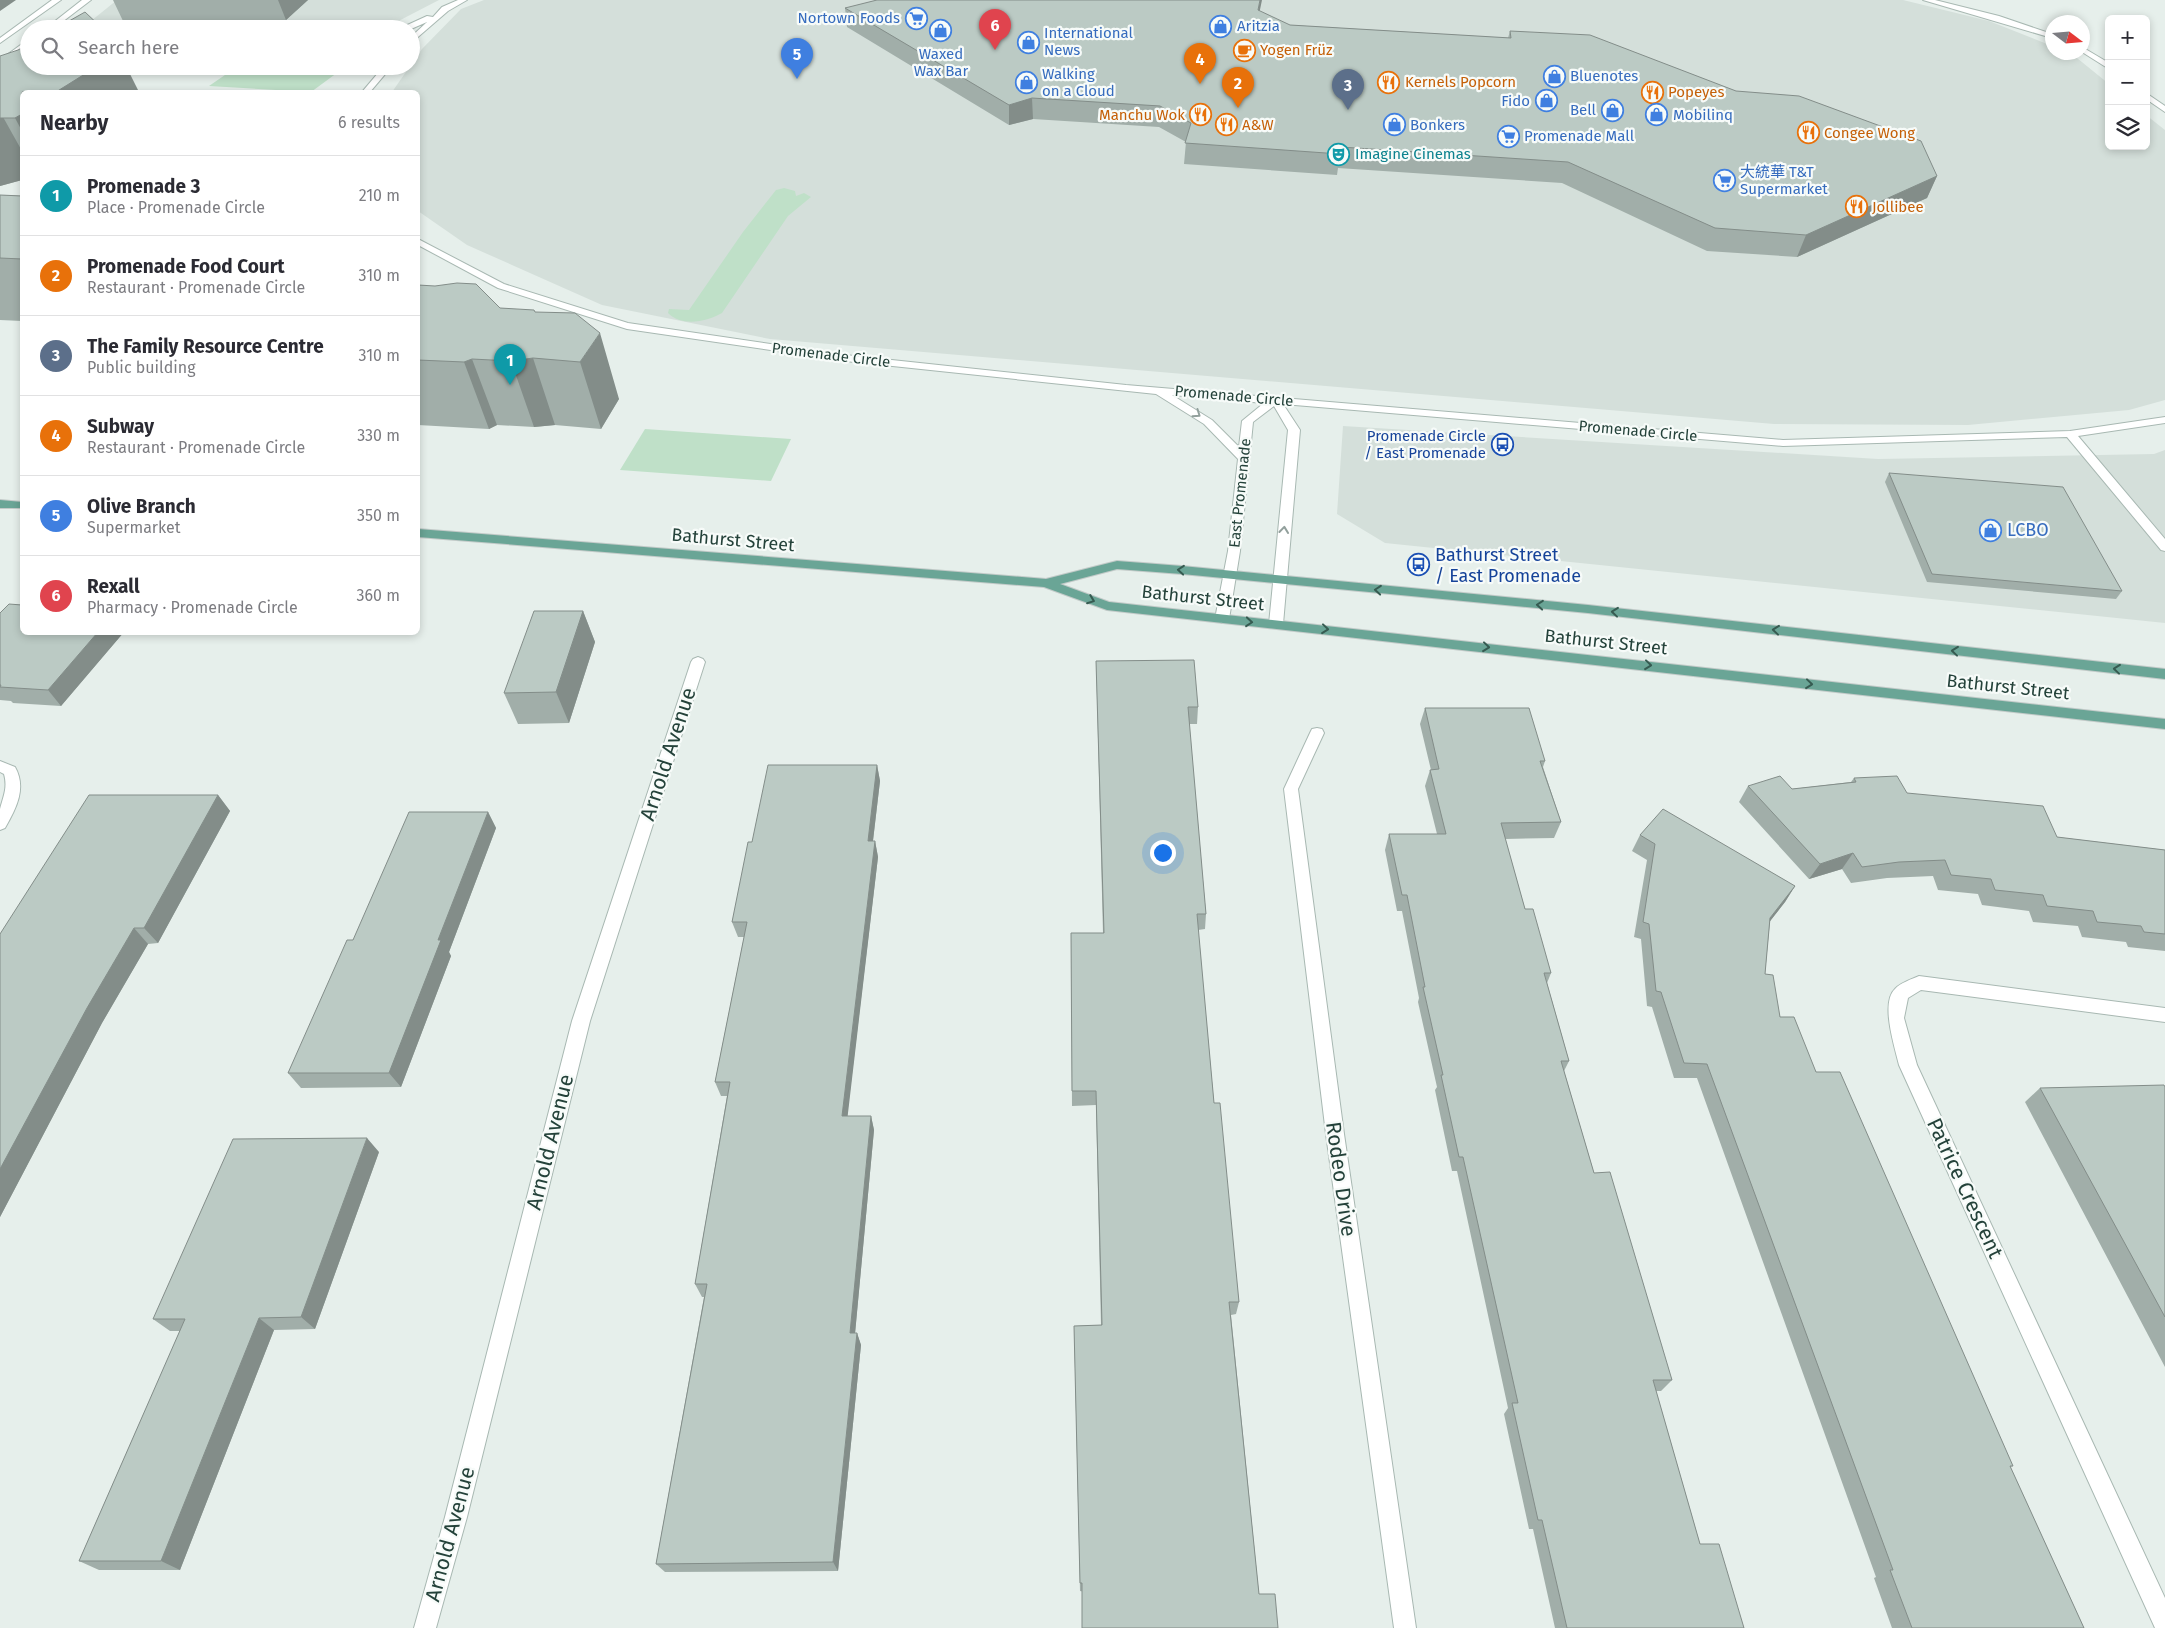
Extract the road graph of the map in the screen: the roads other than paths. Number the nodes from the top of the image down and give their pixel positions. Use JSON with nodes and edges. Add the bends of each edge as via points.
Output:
{"nodes":[{"id":1,"x":57,"y":0,"type":"edge"},
{"id":2,"x":86,"y":0,"type":"edge"},
{"id":3,"x":463,"y":0,"type":"edge"},
{"id":4,"x":1927,"y":0,"type":"edge"},
{"id":5,"x":440,"y":14,"type":"junction"},
{"id":6,"x":29,"y":20,"type":"edge"},
{"id":7,"x":60,"y":20,"type":"edge"},
{"id":8,"x":420,"y":23,"type":"edge"},
{"id":9,"x":20,"y":27,"type":"edge"},
{"id":10,"x":420,"y":32,"type":"edge"},
{"id":11,"x":2045,"y":34,"type":"edge"},
{"id":12,"x":0,"y":41,"type":"edge"},
{"id":13,"x":20,"y":47,"type":"edge"},
{"id":14,"x":0,"y":48,"type":"edge"},
{"id":15,"x":20,"y":51,"type":"edge"},
{"id":16,"x":2090,"y":54,"type":"edge"},
{"id":17,"x":0,"y":64,"type":"edge"},
{"id":18,"x":2105,"y":64,"type":"edge"},
{"id":19,"x":380,"y":75,"type":"edge"},
{"id":20,"x":368,"y":90,"type":"edge"},
{"id":21,"x":2156,"y":94,"type":"dead end"},
{"id":22,"x":2150,"y":95,"type":"edge"},
{"id":23,"x":2150,"y":98,"type":"edge"},
{"id":24,"x":2165,"y":110,"type":"edge"},
{"id":25,"x":420,"y":243,"type":"edge"},
{"id":26,"x":1155,"y":390,"type":"junction"},
{"id":27,"x":1275,"y":400,"type":"junction"},
{"id":28,"x":2165,"y":420,"type":"edge"},
{"id":29,"x":2070,"y":434,"type":"junction"},
{"id":30,"x":1244,"y":458,"type":"junction"},
{"id":31,"x":0,"y":504,"type":"edge"},
{"id":32,"x":20,"y":505,"type":"edge"},
{"id":33,"x":420,"y":534,"type":"edge"},
{"id":34,"x":2165,"y":547,"type":"edge"},
{"id":35,"x":1230,"y":574,"type":"junction"},
{"id":36,"x":1279,"y":579,"type":"junction"},
{"id":37,"x":1046,"y":583,"type":"junction"},
{"id":38,"x":1222,"y":619,"type":"junction"},
{"id":39,"x":1276,"y":624,"type":"junction"},
{"id":40,"x":698,"y":662,"type":"dead end"},
{"id":41,"x":2165,"y":674,"type":"edge"},
{"id":42,"x":2165,"y":724,"type":"edge"},
{"id":43,"x":1317,"y":734,"type":"dead end"},
{"id":44,"x":0,"y":766,"type":"edge"},
{"id":45,"x":0,"y":824,"type":"edge"},
{"id":46,"x":2165,"y":1015,"type":"edge"},
{"id":47,"x":2165,"y":1623,"type":"edge"},
{"id":48,"x":424,"y":1628,"type":"edge"},
{"id":49,"x":1405,"y":1628,"type":"edge"}],
"edges":[{"from":1,"to":6,"type":"street"},
{"from":2,"to":7,"type":"street"},
{"from":3,"to":5,"type":"street"},
{"from":4,"to":11,"type":"street"},
{"from":5,"to":8,"type":"street"},
{"from":5,"to":10,"type":"street"},
{"from":9,"to":12,"type":"street"},
{"from":13,"to":14,"type":"street"},
{"from":15,"to":17,"type":"street"},
{"from":16,"to":18,"type":"street"},
{"from":19,"to":20,"type":"street"},
{"from":21,"to":22,"type":"street"},
{"from":23,"to":24,"type":"street"},
{"from":25,"to":26,"type":"street","name":"Promenade Circle","via":[[501,286],[626,326],[845,358]]},
{"from":26,"to":27,"type":"street","name":"Promenade Circle"},
{"from":26,"to":30,"type":"street","one_way":true,"via":[[1208,422]]},
{"from":27,"to":29,"type":"street","name":"Promenade Circle","via":[[1783,443]]},
{"from":27,"to":30,"type":"street","name":"East Promenade","via":[[1248,421]]},
{"from":36,"to":27,"type":"street","one_way":true,"via":[[1294,430]]},
{"from":28,"to":29,"type":"street","name":"Promenade Circle"},
{"from":29,"to":34,"type":"street"},
{"from":30,"to":35,"type":"street","name":"East Promenade"},
{"from":31,"to":32,"type":"main road"},
{"from":33,"to":37,"type":"main road","name":"Bathurst Street"},
{"from":35,"to":36,"type":"main road","name":"Bathurst Street"},
{"from":35,"to":37,"type":"main road","name":"Bathurst Street","one_way":true,"via":[[1117,565]]},
{"from":35,"to":38,"type":"street","name":"East Promenade"},
{"from":36,"to":39,"type":"street"},
{"from":41,"to":36,"type":"main road","name":"Bathurst Street","one_way":true,"via":[[1588,609]]},
{"from":37,"to":38,"type":"main road","name":"Bathurst Street","one_way":true,"via":[[1107,606]]},
{"from":38,"to":39,"type":"main road","name":"Bathurst Street","one_way":true},
{"from":39,"to":42,"type":"main road","name":"Bathurst Street","one_way":true},
{"from":40,"to":48,"type":"street","name":"Arnold Avenue","via":[[581,1021],[456,1517]]},
{"from":43,"to":49,"type":"street","name":"Rodeo Drive","via":[[1292,789],[1334,1134]]},
{"from":44,"to":45,"type":"street","via":[[10,771],[14,783],[9,808]]},
{"from":46,"to":47,"type":"street","name":"Patrice Crescent","via":[[1919,983],[1900,994],[1896,1018],[1908,1065]]}]}
